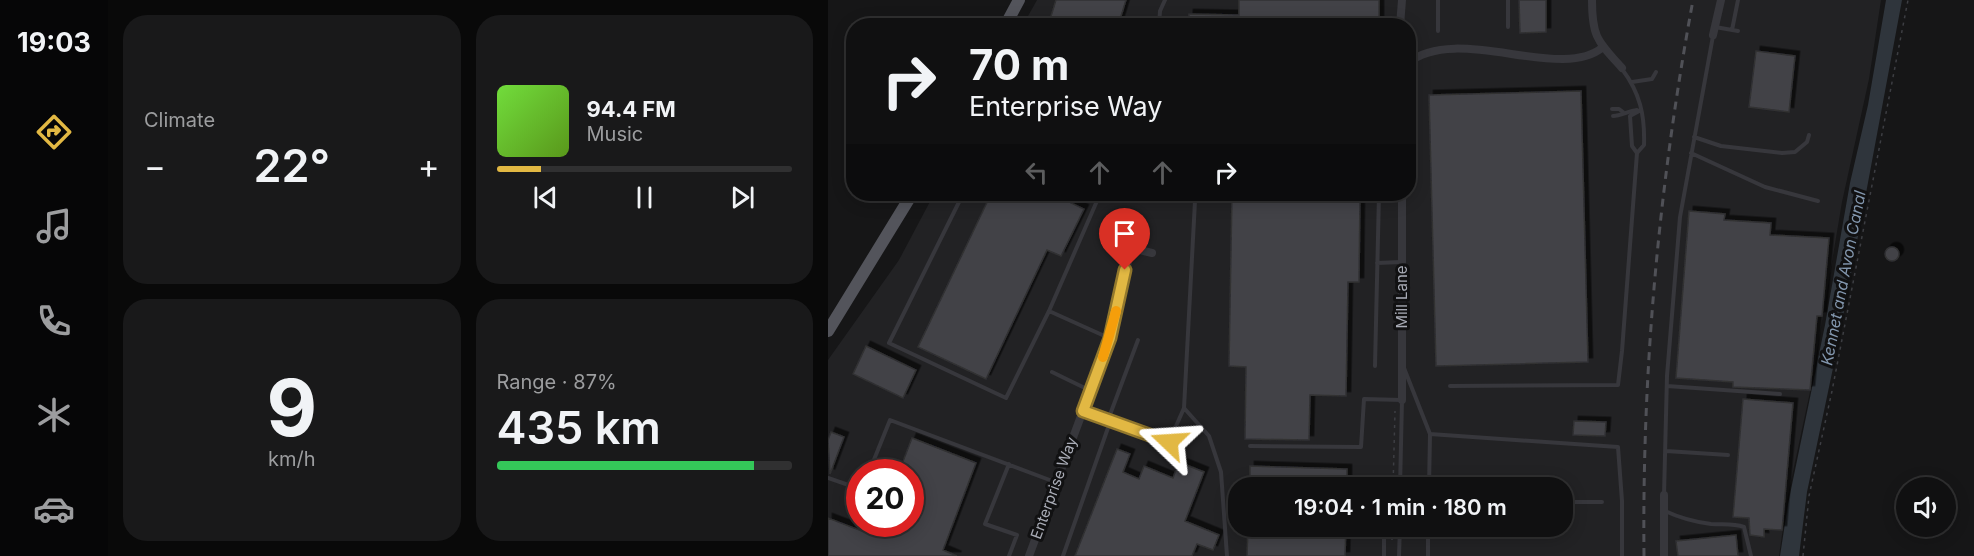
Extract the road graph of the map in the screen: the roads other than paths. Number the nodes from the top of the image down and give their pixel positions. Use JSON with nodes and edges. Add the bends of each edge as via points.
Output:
{"nodes":[{"id":1,"x":1018,"y":0,"type":"edge"},
{"id":2,"x":1165,"y":0,"type":"edge"},
{"id":3,"x":1402,"y":0,"type":"edge"},
{"id":4,"x":1438,"y":0,"type":"edge"},
{"id":5,"x":1508,"y":0,"type":"edge"},
{"id":6,"x":1592,"y":0,"type":"edge"},
{"id":7,"x":1721,"y":0,"type":"edge"},
{"id":8,"x":1738,"y":0,"type":"edge"},
{"id":9,"x":1009,"y":18,"type":"edge"},
{"id":10,"x":1160,"y":18,"type":"edge"},
{"id":11,"x":1401,"y":18,"type":"edge"},
{"id":12,"x":1508,"y":27,"type":"dead end"},
{"id":13,"x":1732,"y":30,"type":"junction"},
{"id":14,"x":1438,"y":31,"type":"dead end"},
{"id":15,"x":1714,"y":31,"type":"junction"},
{"id":16,"x":1738,"y":31,"type":"dead end"},
{"id":17,"x":1603,"y":47,"type":"junction"},
{"id":18,"x":1416,"y":58,"type":"edge"},
{"id":19,"x":1622,"y":68,"type":"joint"},
{"id":20,"x":1656,"y":72,"type":"dead end"},
{"id":21,"x":1632,"y":82,"type":"junction"},
{"id":22,"x":1612,"y":109,"type":"dead end"},
{"id":23,"x":1641,"y":110,"type":"junction"},
{"id":24,"x":1623,"y":112,"type":"junction"},
{"id":25,"x":1612,"y":116,"type":"dead end"},
{"id":26,"x":1809,"y":135,"type":"dead end"},
{"id":27,"x":1694,"y":137,"type":"junction"},
{"id":28,"x":1637,"y":153,"type":"junction"},
{"id":29,"x":1691,"y":153,"type":"junction"},
{"id":30,"x":908,"y":201,"type":"edge"},
{"id":31,"x":960,"y":201,"type":"edge"},
{"id":32,"x":1097,"y":201,"type":"edge"},
{"id":33,"x":1196,"y":201,"type":"dead end"},
{"id":34,"x":1379,"y":201,"type":"edge"},
{"id":35,"x":1402,"y":201,"type":"edge"},
{"id":36,"x":1818,"y":201,"type":"dead end"},
{"id":37,"x":1137,"y":224,"type":"dead end"},
{"id":38,"x":1131,"y":248,"type":"junction"},
{"id":39,"x":1152,"y":253,"type":"dead end"},
{"id":40,"x":1402,"y":262,"type":"junction"},
{"id":41,"x":1377,"y":263,"type":"junction"},
{"id":42,"x":1049,"y":311,"type":"junction"},
{"id":43,"x":828,"y":331,"type":"edge"},
{"id":44,"x":1110,"y":338,"type":"junction"},
{"id":45,"x":1138,"y":340,"type":"dead end"},
{"id":46,"x":1401,"y":360,"type":"junction"},
{"id":47,"x":1375,"y":366,"type":"dead end"},
{"id":48,"x":1052,"y":372,"type":"dead end"},
{"id":49,"x":1450,"y":386,"type":"dead end"},
{"id":50,"x":1667,"y":386,"type":"junction"},
{"id":51,"x":1092,"y":391,"type":"junction"},
{"id":52,"x":1779,"y":394,"type":"dead end"},
{"id":53,"x":1402,"y":400,"type":"junction"},
{"id":54,"x":1184,"y":408,"type":"junction"},
{"id":55,"x":1083,"y":411,"type":"junction"},
{"id":56,"x":1108,"y":420,"type":"junction"},
{"id":57,"x":1430,"y":434,"type":"junction"},
{"id":58,"x":1250,"y":446,"type":"dead end"},
{"id":59,"x":1666,"y":451,"type":"junction"},
{"id":60,"x":1728,"y":455,"type":"dead end"},
{"id":61,"x":875,"y":459,"type":"edge"},
{"id":62,"x":1009,"y":464,"type":"junction"},
{"id":63,"x":1400,"y":477,"type":"edge"},
{"id":64,"x":1429,"y":477,"type":"edge"},
{"id":65,"x":828,"y":478,"type":"edge"},
{"id":66,"x":1056,"y":482,"type":"junction"},
{"id":67,"x":846,"y":484,"type":"edge"},
{"id":68,"x":1664,"y":495,"type":"joint"},
{"id":69,"x":1573,"y":502,"type":"edge"},
{"id":70,"x":1602,"y":502,"type":"dead end"},
{"id":71,"x":1664,"y":511,"type":"junction"},
{"id":72,"x":1384,"y":537,"type":"edge"},
{"id":73,"x":1400,"y":537,"type":"edge"},
{"id":74,"x":1428,"y":537,"type":"edge"},
{"id":75,"x":1009,"y":556,"type":"edge"},
{"id":76,"x":1029,"y":556,"type":"edge"},
{"id":77,"x":1063,"y":556,"type":"edge"},
{"id":78,"x":1227,"y":556,"type":"edge"},
{"id":79,"x":1384,"y":556,"type":"edge"},
{"id":80,"x":1399,"y":556,"type":"edge"},
{"id":81,"x":1428,"y":556,"type":"edge"},
{"id":82,"x":1622,"y":556,"type":"edge"},
{"id":83,"x":1664,"y":556,"type":"edge"},
{"id":84,"x":1750,"y":556,"type":"edge"}],
"edges":[{"from":1,"to":9,"type":"main road"},
{"from":2,"to":10,"type":"lane"},
{"from":3,"to":11,"type":"street"},
{"from":4,"to":14,"type":"lane"},
{"from":5,"to":12,"type":"lane"},
{"from":6,"to":17,"type":"street","via":[[1596,38]]},
{"from":7,"to":15,"type":"street"},
{"from":8,"to":13,"type":"lane"},
{"from":13,"to":15,"type":"lane"},
{"from":13,"to":16,"type":"lane"},
{"from":15,"to":27,"type":"lane"},
{"from":17,"to":18,"type":"street","via":[[1584,58],[1471,49],[1443,50]]},
{"from":17,"to":19,"type":"street"},
{"from":19,"to":21,"type":"lane"},
{"from":20,"to":21,"type":"lane","via":[[1652,79]]},
{"from":21,"to":23,"type":"lane"},
{"from":22,"to":24,"type":"lane"},
{"from":23,"to":24,"type":"lane"},
{"from":23,"to":28,"type":"lane","via":[[1644,145]]},
{"from":23,"to":28,"type":"lane","via":[[1630,116],[1632,146]]},
{"from":24,"to":25,"type":"lane"},
{"from":26,"to":27,"type":"lane","via":[[1795,152],[1782,153],[1721,146]]},
{"from":27,"to":29,"type":"lane"},
{"from":28,"to":49,"type":"lane","via":[[1618,385]]},
{"from":29,"to":36,"type":"lane","via":[[1765,187]]},
{"from":29,"to":50,"type":"lane","via":[[1680,217]]},
{"from":30,"to":43,"type":"main road"},
{"from":31,"to":42,"type":"lane","via":[[889,343],[1006,398]]},
{"from":32,"to":42,"type":"lane"},
{"from":33,"to":54,"type":"lane"},
{"from":34,"to":41,"type":"lane"},
{"from":35,"to":40,"type":"street","name":"Mill Lane"},
{"from":37,"to":38,"type":"street","name":"Enterprise Way"},
{"from":38,"to":39,"type":"street"},
{"from":38,"to":44,"type":"street","name":"Enterprise Way"},
{"from":40,"to":41,"type":"lane"},
{"from":40,"to":46,"type":"street","name":"Mill Lane"},
{"from":41,"to":47,"type":"lane"},
{"from":42,"to":44,"type":"lane"},
{"from":44,"to":51,"type":"street","name":"Enterprise Way"},
{"from":45,"to":56,"type":"lane"},
{"from":46,"to":53,"type":"street","name":"Mill Lane"},
{"from":46,"to":57,"type":"lane"},
{"from":48,"to":51,"type":"lane"},
{"from":50,"to":52,"type":"lane"},
{"from":50,"to":59,"type":"lane"},
{"from":51,"to":55,"type":"street","name":"Enterprise Way"},
{"from":53,"to":58,"type":"lane","via":[[1365,399],[1361,447]]},
{"from":53,"to":63,"type":"lane"},
{"from":54,"to":56,"type":"lane","via":[[1169,442]]},
{"from":54,"to":78,"type":"lane","via":[[1209,436],[1221,472]]},
{"from":55,"to":56,"type":"lane"},
{"from":55,"to":66,"type":"street","name":"Enterprise Way"},
{"from":56,"to":77,"type":"lane"},
{"from":57,"to":64,"type":"lane"},
{"from":57,"to":82,"type":"lane","via":[[1618,447]]},
{"from":59,"to":60,"type":"lane"},
{"from":59,"to":68,"type":"lane"},
{"from":61,"to":62,"type":"lane","via":[[890,420]]},
{"from":62,"to":66,"type":"lane"},
{"from":62,"to":75,"type":"lane","via":[[985,524],[1017,535]]},
{"from":65,"to":67,"type":"lane"},
{"from":66,"to":76,"type":"street","name":"Enterprise Way"},
{"from":68,"to":71,"type":"street"},
{"from":69,"to":70,"type":"lane"},
{"from":71,"to":83,"type":"street"},
{"from":71,"to":84,"type":"lane","via":[[1680,518],[1744,527]]},
{"from":72,"to":79,"type":"lane"},
{"from":73,"to":80,"type":"lane"},
{"from":74,"to":81,"type":"lane"}]}
